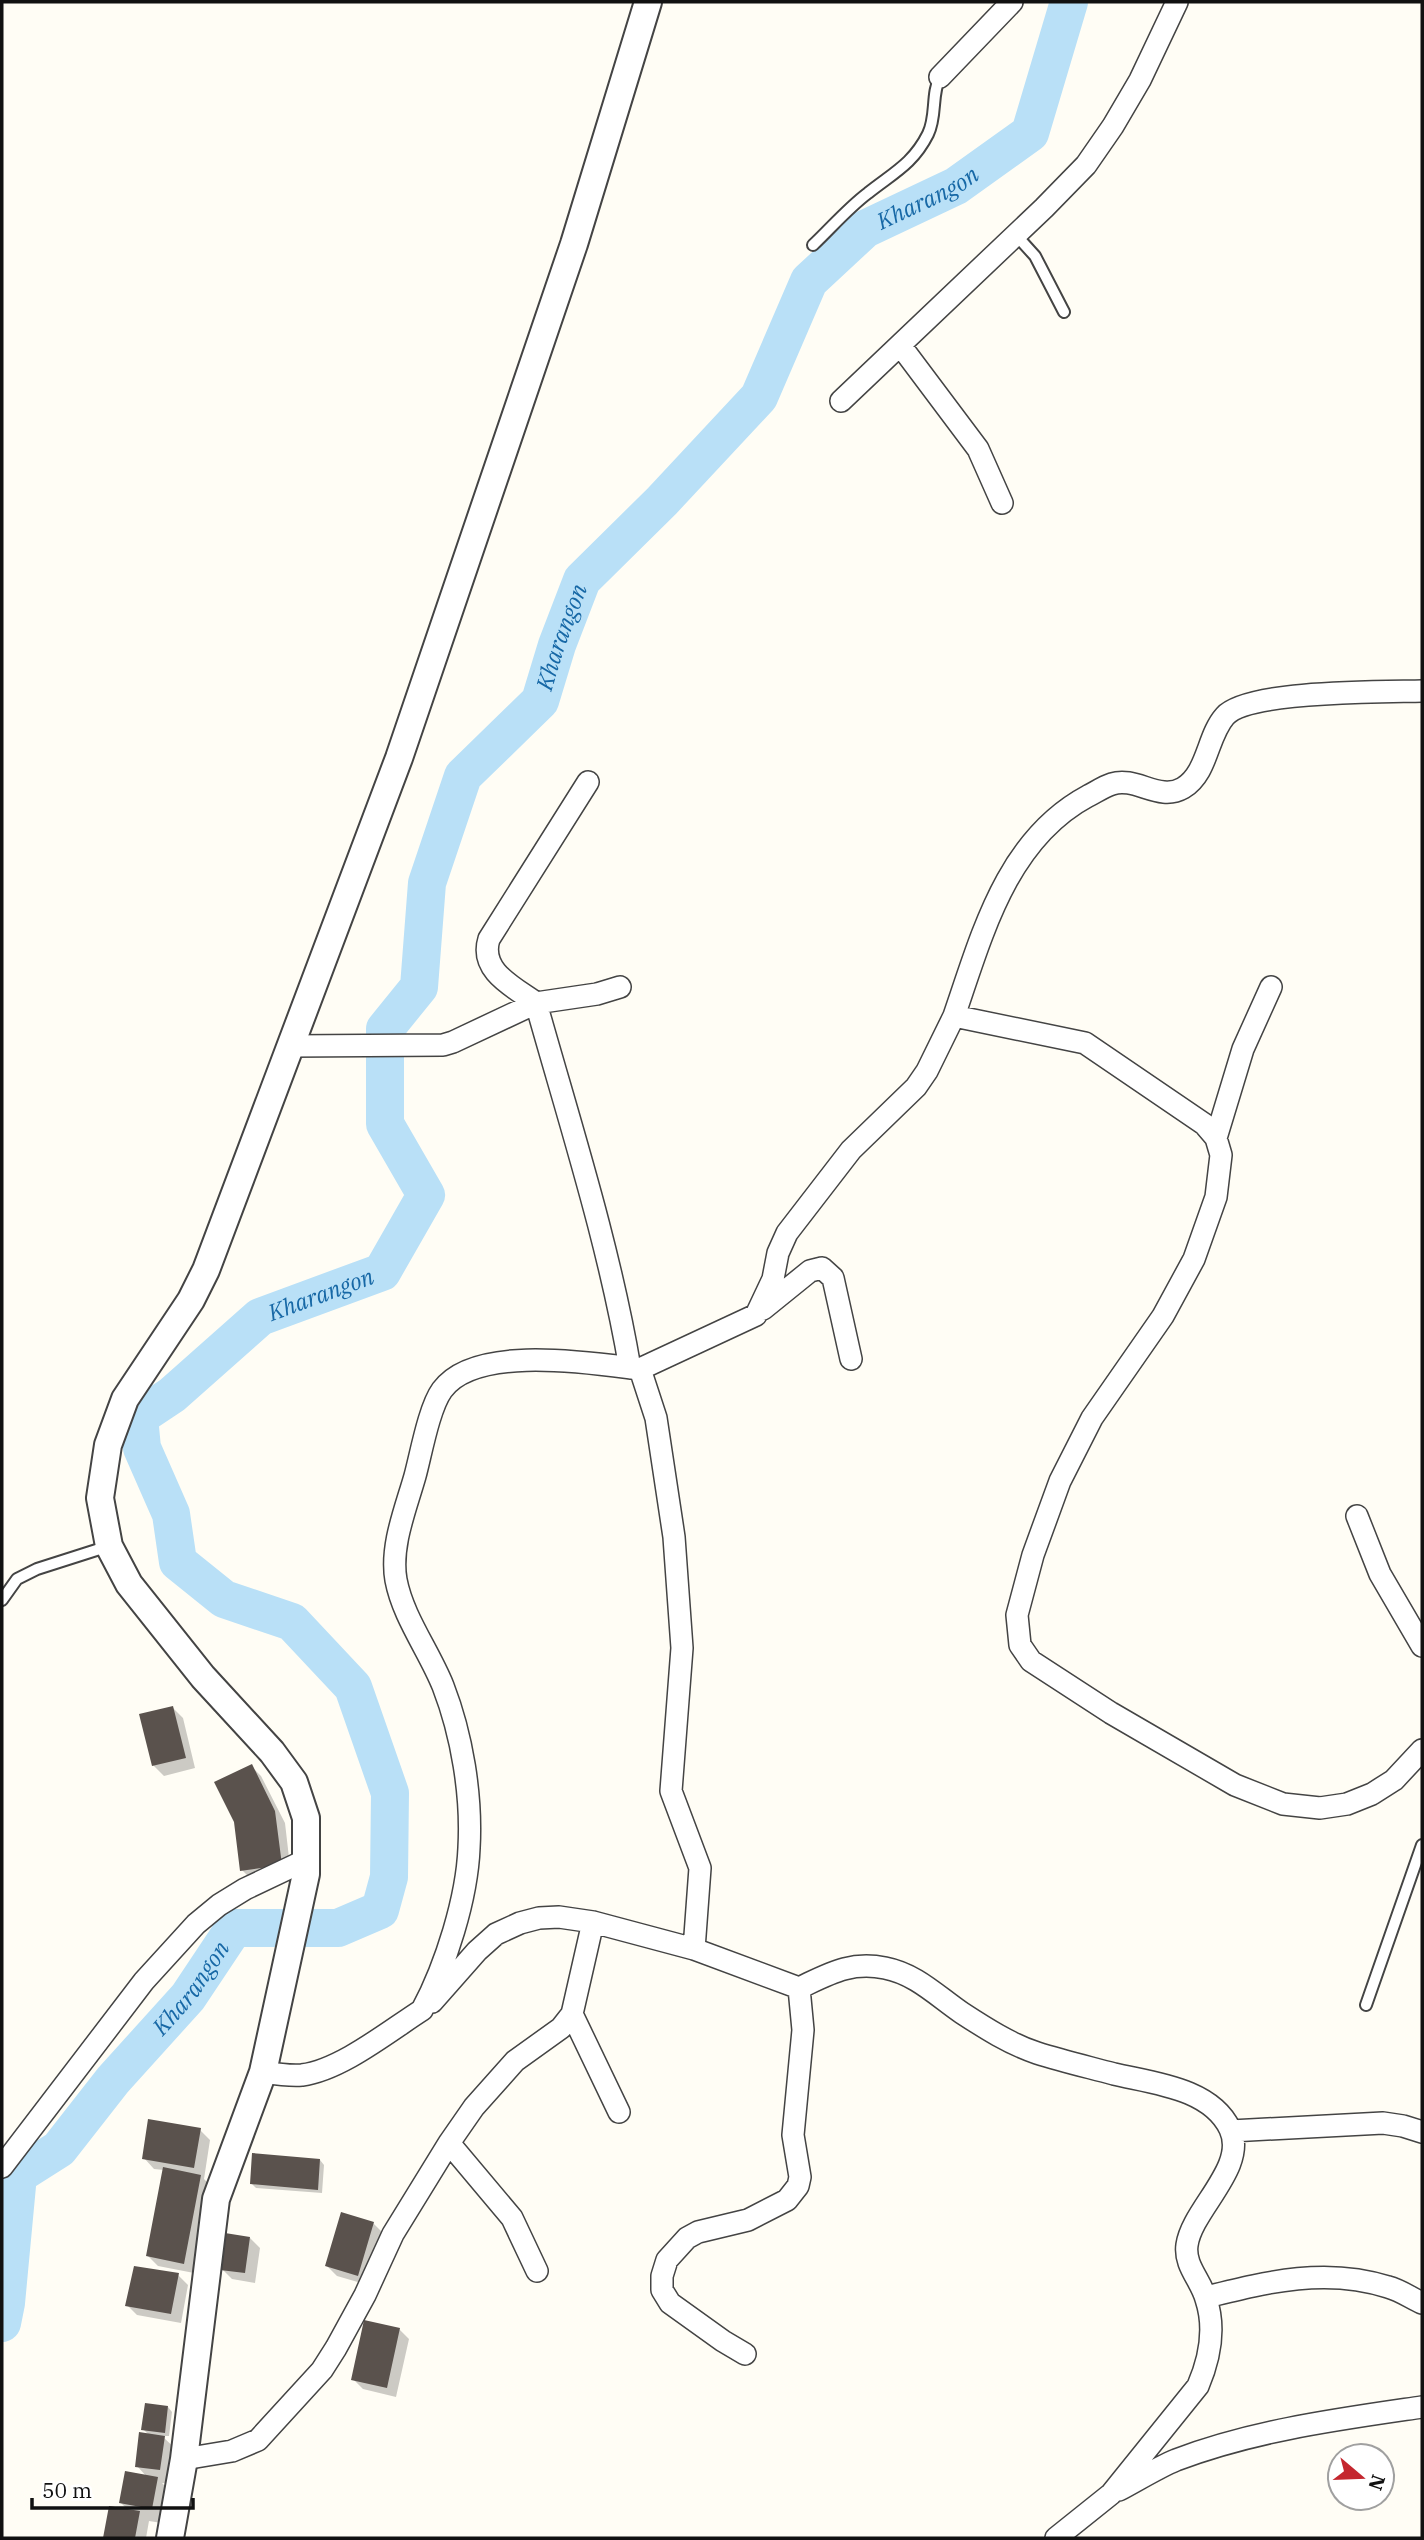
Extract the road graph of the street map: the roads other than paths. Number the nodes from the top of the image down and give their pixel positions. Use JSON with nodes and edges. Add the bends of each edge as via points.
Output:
{"nodes":[{"id":1,"x":648,"y":2,"type":"edge"},
{"id":2,"x":1012,"y":2,"type":"edge"},
{"id":3,"x":1177,"y":2,"type":"edge"},
{"id":4,"x":940,"y":76,"type":"joint"},
{"id":5,"x":1016,"y":235,"type":"junction"},
{"id":6,"x":813,"y":245,"type":"dead end"},
{"id":7,"x":1064,"y":312,"type":"dead end"},
{"id":8,"x":900,"y":345,"type":"junction"},
{"id":9,"x":841,"y":401,"type":"dead end"},
{"id":10,"x":1002,"y":503,"type":"dead end"},
{"id":11,"x":1422,"y":691,"type":"edge"},
{"id":12,"x":587,"y":782,"type":"dead end"},
{"id":13,"x":620,"y":987,"type":"dead end"},
{"id":14,"x":1271,"y":987,"type":"dead end"},
{"id":15,"x":536,"y":1003,"type":"junction"},
{"id":16,"x":954,"y":1016,"type":"junction"},
{"id":17,"x":290,"y":1046,"type":"junction"},
{"id":18,"x":1216,"y":1138,"type":"junction"},
{"id":19,"x":756,"y":1315,"type":"junction"},
{"id":20,"x":851,"y":1359,"type":"dead end"},
{"id":21,"x":635,"y":1368,"type":"junction"},
{"id":22,"x":1357,"y":1516,"type":"dead end"},
{"id":23,"x":109,"y":1546,"type":"junction"},
{"id":24,"x":2,"y":1600,"type":"edge"},
{"id":25,"x":1422,"y":1646,"type":"edge"},
{"id":26,"x":1422,"y":1750,"type":"edge"},
{"id":27,"x":1422,"y":1845,"type":"edge"},
{"id":28,"x":306,"y":1867,"type":"junction"},
{"id":29,"x":593,"y":1922,"type":"junction"},
{"id":30,"x":694,"y":1949,"type":"junction"},
{"id":31,"x":799,"y":1988,"type":"junction"},
{"id":32,"x":1366,"y":2005,"type":"dead end"},
{"id":33,"x":422,"y":2010,"type":"junction"},
{"id":34,"x":572,"y":2014,"type":"junction"},
{"id":35,"x":263,"y":2072,"type":"junction"},
{"id":36,"x":620,"y":2112,"type":"dead end"},
{"id":37,"x":1231,"y":2131,"type":"junction"},
{"id":38,"x":1422,"y":2132,"type":"edge"},
{"id":39,"x":449,"y":2143,"type":"junction"},
{"id":40,"x":2,"y":2168,"type":"edge"},
{"id":41,"x":537,"y":2271,"type":"dead end"},
{"id":42,"x":1206,"y":2297,"type":"junction"},
{"id":43,"x":1422,"y":2303,"type":"edge"},
{"id":44,"x":745,"y":2354,"type":"dead end"},
{"id":45,"x":1422,"y":2407,"type":"edge"},
{"id":46,"x":184,"y":2459,"type":"junction"},
{"id":47,"x":1111,"y":2494,"type":"junction"},
{"id":48,"x":170,"y":2538,"type":"edge"},
{"id":49,"x":1056,"y":2538,"type":"edge"}],
"edges":[{"from":1,"to":17,"type":"street","via":[[574,244],[399,758]]},
{"from":2,"to":4,"type":"street"},
{"from":3,"to":5,"type":"street","via":[[1113,126],[1086,165]]},
{"from":4,"to":6,"type":"lane","via":[[934,88],[930,130],[917,153]]},
{"from":5,"to":7,"type":"lane","via":[[1035,256]]},
{"from":5,"to":8,"type":"street"},
{"from":8,"to":9,"type":"street"},
{"from":8,"to":10,"type":"street","via":[[978,449]]},
{"from":11,"to":16,"type":"street","via":[[1338,693],[1235,707],[1224,716],[1196,777],[1185,787],[1160,793],[1119,782],[1069,806],[1032,843],[1009,876],[993,906]]},
{"from":12,"to":15,"type":"street","via":[[486,948],[486,958],[495,972]]},
{"from":13,"to":15,"type":"street"},
{"from":14,"to":18,"type":"street","via":[[1242,1049]]},
{"from":15,"to":17,"type":"street","via":[[453,1042]]},
{"from":15,"to":21,"type":"street"},
{"from":16,"to":18,"type":"street","via":[[1085,1043],[1193,1115]]},
{"from":16,"to":19,"type":"street","via":[[916,1087],[851,1150],[787,1233]]},
{"from":17,"to":23,"type":"street","via":[[206,1270],[125,1399],[108,1445],[100,1499]]},
{"from":18,"to":26,"type":"street","via":[[1221,1155],[1216,1197],[1194,1259],[1163,1316],[1092,1418],[1060,1481],[1017,1615],[1020,1645],[1031,1661],[1111,1713],[1235,1785],[1283,1804],[1320,1808],[1347,1804],[1394,1780]]},
{"from":19,"to":20,"type":"street","via":[[810,1271],[822,1268],[833,1278]]},
{"from":19,"to":21,"type":"street"},
{"from":21,"to":30,"type":"street","via":[[656,1418],[674,1537],[682,1648],[671,1791],[700,1868]]},
{"from":21,"to":33,"type":"street","via":[[535,1359],[500,1362],[456,1377],[436,1400],[395,1563],[402,1600],[455,1723],[467,1789],[470,1848],[454,1926]]},
{"from":22,"to":25,"type":"street","via":[[1380,1574]]},
{"from":23,"to":24,"type":"lane","via":[[37,1569],[18,1579]]},
{"from":23,"to":28,"type":"street","via":[[129,1584],[293,1782],[306,1818]]},
{"from":27,"to":32,"type":"lane"},
{"from":28,"to":35,"type":"street"},
{"from":28,"to":40,"type":"street","via":[[245,1889],[197,1924],[144,1981]]},
{"from":29,"to":30,"type":"street"},
{"from":29,"to":33,"type":"street","via":[[539,1918],[507,1928],[477,1951]]},
{"from":29,"to":34,"type":"street"},
{"from":30,"to":31,"type":"street"},
{"from":31,"to":37,"type":"street","via":[[846,1966],[886,1968],[926,1985],[962,2013],[1021,2047],[1178,2089],[1214,2109]]},
{"from":31,"to":44,"type":"street","via":[[803,2030],[793,2135],[798,2186],[787,2200],[748,2220],[687,2238],[667,2260],[662,2276],[662,2290],[670,2303]]},
{"from":33,"to":35,"type":"street","via":[[334,2065],[301,2075]]},
{"from":34,"to":36,"type":"street"},
{"from":34,"to":39,"type":"street","via":[[561,2028],[515,2061]]},
{"from":35,"to":46,"type":"street","via":[[216,2199]]},
{"from":37,"to":38,"type":"street","via":[[1383,2123]]},
{"from":37,"to":42,"type":"street","via":[[1230,2161],[1187,2242],[1190,2267]]},
{"from":39,"to":41,"type":"street","via":[[512,2218]]},
{"from":39,"to":46,"type":"street","via":[[393,2234],[336,2348],[307,2387],[258,2440],[232,2451]]},
{"from":42,"to":43,"type":"street","via":[[1310,2276],[1389,2287]]},
{"from":42,"to":47,"type":"street","via":[[1211,2348],[1198,2386]]},
{"from":45,"to":47,"type":"street","via":[[1311,2424],[1211,2448],[1174,2461]]},
{"from":46,"to":48,"type":"street"},
{"from":47,"to":49,"type":"street"}]}
